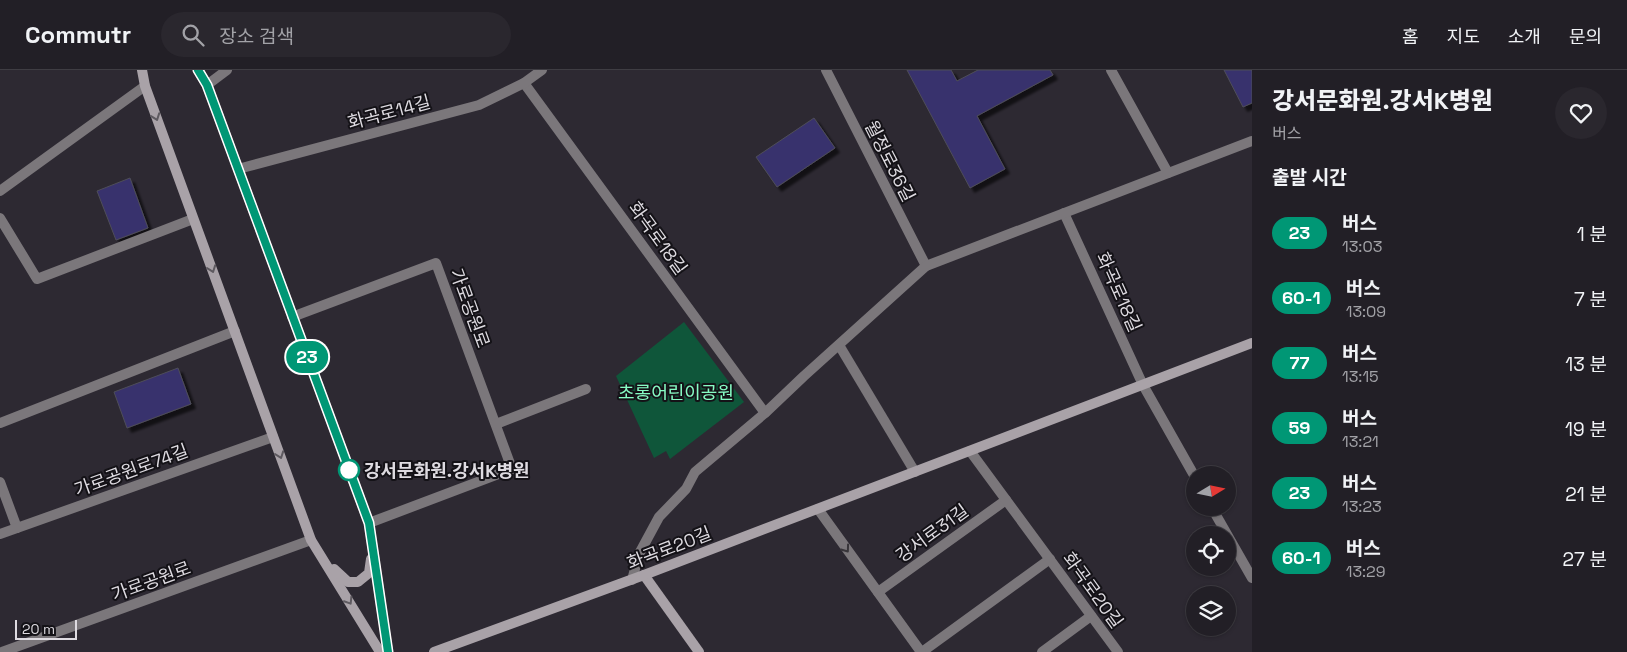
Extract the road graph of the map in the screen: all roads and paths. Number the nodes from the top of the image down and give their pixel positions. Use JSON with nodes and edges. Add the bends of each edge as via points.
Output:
{"nodes":[{"id":1,"x":144,"y":70,"type":"edge"},
{"id":2,"x":197,"y":70,"type":"edge"},
{"id":3,"x":227,"y":70,"type":"edge"},
{"id":4,"x":542,"y":70,"type":"edge"},
{"id":5,"x":826,"y":70,"type":"edge"},
{"id":6,"x":1111,"y":70,"type":"edge"},
{"id":7,"x":524,"y":83,"type":"junction"},
{"id":8,"x":207,"y":85,"type":"junction"},
{"id":9,"x":145,"y":86,"type":"junction"},
{"id":10,"x":1252,"y":141,"type":"edge"},
{"id":11,"x":238,"y":169,"type":"junction"},
{"id":12,"x":1168,"y":173,"type":"junction"},
{"id":13,"x":0,"y":191,"type":"edge"},
{"id":14,"x":1064,"y":213,"type":"junction"},
{"id":15,"x":0,"y":218,"type":"edge"},
{"id":16,"x":194,"y":219,"type":"junction"},
{"id":17,"x":926,"y":266,"type":"junction"},
{"id":18,"x":292,"y":317,"type":"junction"},
{"id":19,"x":235,"y":331,"type":"junction"},
{"id":20,"x":1252,"y":343,"type":"edge"},
{"id":21,"x":839,"y":345,"type":"junction"},
{"id":22,"x":1143,"y":385,"type":"junction"},
{"id":23,"x":586,"y":389,"type":"dead end"},
{"id":24,"x":765,"y":413,"type":"junction"},
{"id":25,"x":0,"y":423,"type":"edge"},
{"id":26,"x":496,"y":424,"type":"junction"},
{"id":27,"x":273,"y":437,"type":"junction"},
{"id":28,"x":970,"y":451,"type":"junction"},
{"id":29,"x":1189,"y":466,"type":"edge"},
{"id":30,"x":915,"y":472,"type":"junction"},
{"id":31,"x":0,"y":482,"type":"edge"},
{"id":32,"x":1006,"y":500,"type":"junction"},
{"id":33,"x":818,"y":509,"type":"junction"},
{"id":34,"x":1217,"y":516,"type":"edge"},
{"id":35,"x":369,"y":523,"type":"junction"},
{"id":36,"x":17,"y":528,"type":"junction"},
{"id":37,"x":0,"y":534,"type":"edge"},
{"id":38,"x":311,"y":540,"type":"junction"},
{"id":39,"x":1050,"y":559,"type":"junction"},
{"id":40,"x":644,"y":576,"type":"junction"},
{"id":41,"x":1252,"y":578,"type":"edge"},
{"id":42,"x":632,"y":580,"type":"junction"},
{"id":43,"x":878,"y":592,"type":"junction"},
{"id":44,"x":1092,"y":616,"type":"junction"},
{"id":45,"x":2,"y":652,"type":"edge"},
{"id":46,"x":380,"y":652,"type":"edge"},
{"id":47,"x":388,"y":652,"type":"edge"},
{"id":48,"x":434,"y":652,"type":"edge"},
{"id":49,"x":700,"y":652,"type":"edge"},
{"id":50,"x":922,"y":652,"type":"edge"},
{"id":51,"x":1042,"y":652,"type":"edge"},
{"id":52,"x":1118,"y":652,"type":"edge"}],
"edges":[{"from":1,"to":9,"type":"main road"},
{"from":2,"to":8,"type":"main road"},
{"from":3,"to":8,"type":"street"},
{"from":4,"to":7,"type":"street","name":"화곡로14길"},
{"from":5,"to":17,"type":"street","name":"월정로36길"},
{"from":6,"to":12,"type":"street"},
{"from":7,"to":11,"type":"street","name":"화곡로14길","via":[[479,105]]},
{"from":7,"to":24,"type":"street","name":"화곡로18길"},
{"from":8,"to":11,"type":"main road"},
{"from":9,"to":13,"type":"street"},
{"from":9,"to":16,"type":"main road","one_way":true},
{"from":10,"to":12,"type":"street"},
{"from":11,"to":18,"type":"main road"},
{"from":12,"to":14,"type":"street"},
{"from":14,"to":17,"type":"street"},
{"from":14,"to":22,"type":"street","name":"화곡로18길"},
{"from":15,"to":16,"type":"street","via":[[37,278]]},
{"from":16,"to":19,"type":"main road","one_way":true},
{"from":17,"to":21,"type":"street"},
{"from":18,"to":26,"type":"street","name":"가로공원로","via":[[436,263]]},
{"from":18,"to":35,"type":"main road"},
{"from":19,"to":25,"type":"street"},
{"from":19,"to":27,"type":"main road"},
{"from":20,"to":22,"type":"main road","name":"화곡로20길"},
{"from":21,"to":24,"type":"street"},
{"from":21,"to":30,"type":"street"},
{"from":22,"to":28,"type":"main road","name":"화곡로20길"},
{"from":22,"to":29,"type":"street"},
{"from":23,"to":26,"type":"street"},
{"from":24,"to":42,"type":"street","via":[[695,472],[686,489],[659,517],[639,554]]},
{"from":26,"to":35,"type":"street","name":"가로공원로","via":[[512,469]]},
{"from":27,"to":36,"type":"street","name":"가로공원로74길"},
{"from":27,"to":38,"type":"main road","one_way":true},
{"from":28,"to":30,"type":"main road","name":"화곡로20길"},
{"from":28,"to":32,"type":"street","name":"화곡로20길"},
{"from":30,"to":33,"type":"main road","name":"화곡로20길"},
{"from":31,"to":36,"type":"street"},
{"from":32,"to":39,"type":"street","name":"화곡로20길"},
{"from":32,"to":43,"type":"street","name":"강서로31길"},
{"from":33,"to":40,"type":"main road","name":"화곡로20길"},
{"from":33,"to":43,"type":"street","one_way":true},
{"from":34,"to":41,"type":"street"},
{"from":35,"to":38,"type":"main road","via":[[369,573],[358,582],[348,582],[338,574]]},
{"from":35,"to":47,"type":"main road"},
{"from":36,"to":37,"type":"street","name":"가로공원로74길"},
{"from":38,"to":45,"type":"street","name":"가로공원로"},
{"from":38,"to":46,"type":"main road","one_way":true},
{"from":39,"to":44,"type":"street","name":"화곡로20길"},
{"from":39,"to":50,"type":"street"},
{"from":40,"to":42,"type":"main road","name":"화곡로20길"},
{"from":40,"to":49,"type":"main road"},
{"from":42,"to":48,"type":"main road","name":"화곡로20길"},
{"from":43,"to":50,"type":"street"},
{"from":44,"to":51,"type":"street"},
{"from":44,"to":52,"type":"street","name":"화곡로20길"}]}
